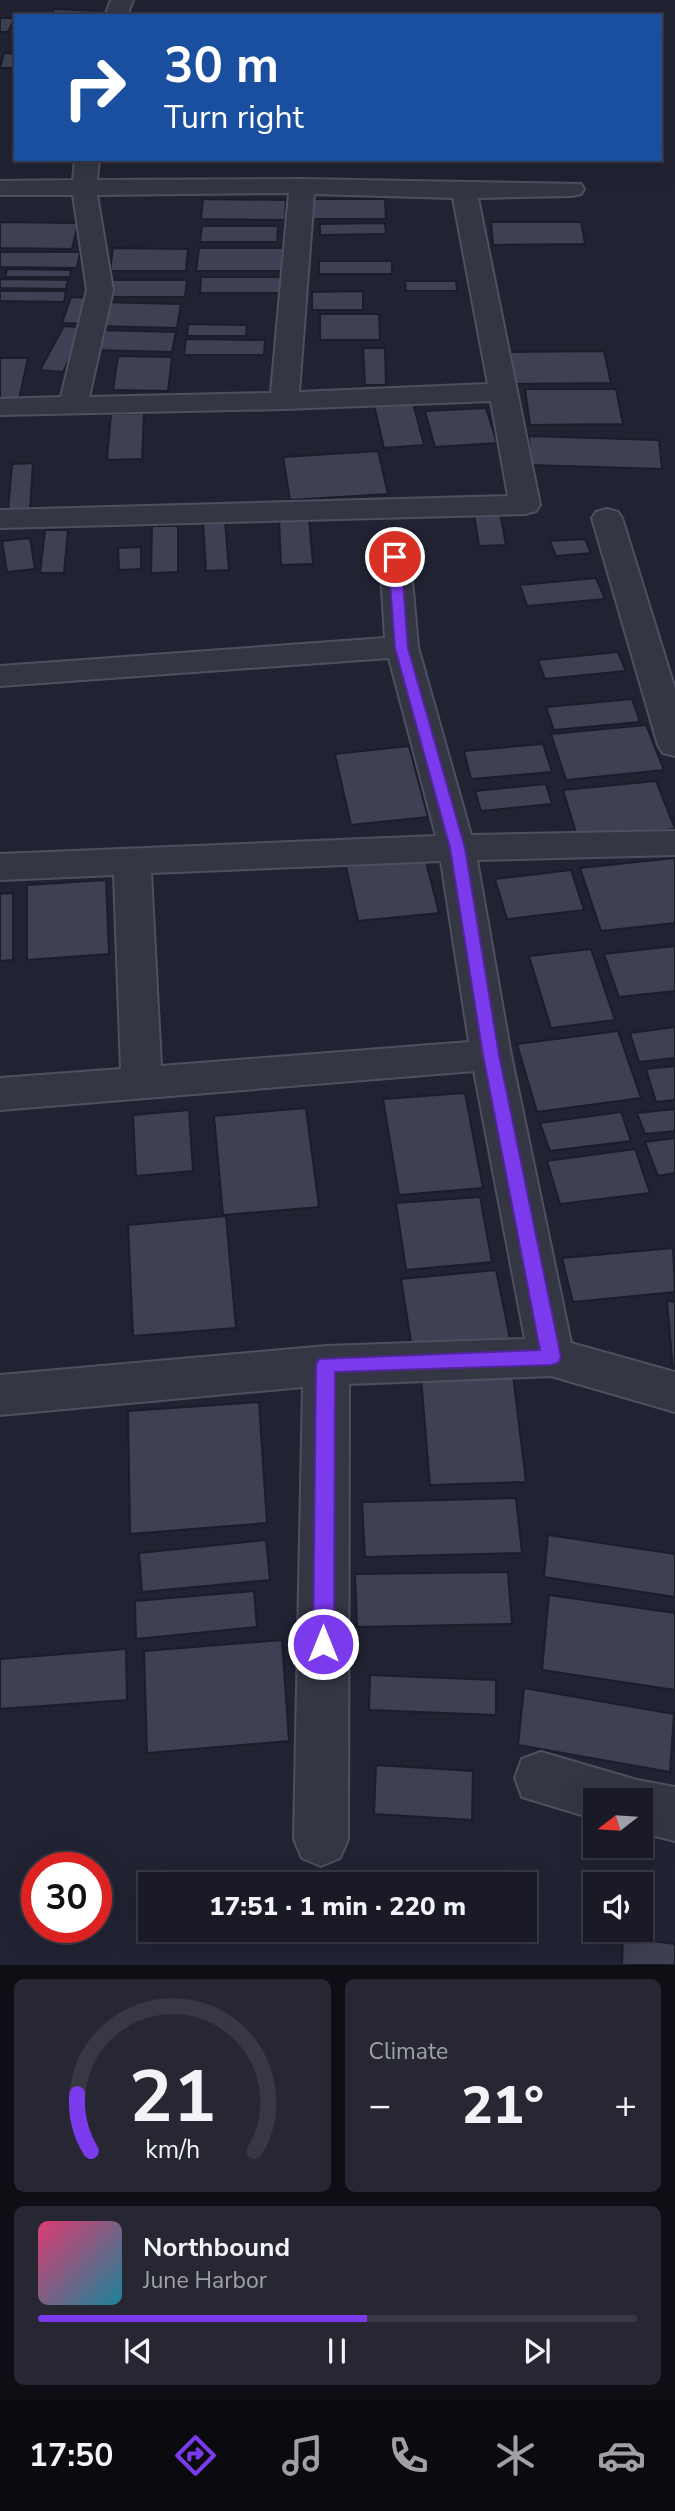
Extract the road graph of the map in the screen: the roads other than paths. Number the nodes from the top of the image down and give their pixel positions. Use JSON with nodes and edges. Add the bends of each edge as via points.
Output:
{"nodes":[{"id":1,"x":87,"y":161,"type":"edge"},
{"id":2,"x":302,"y":186,"type":"junction"},
{"id":3,"x":84,"y":187,"type":"junction"},
{"id":4,"x":0,"y":188,"type":"edge"},
{"id":5,"x":572,"y":189,"type":"dead end"},
{"id":6,"x":464,"y":191,"type":"junction"},
{"id":7,"x":501,"y":392,"type":"junction"},
{"id":8,"x":284,"y":401,"type":"junction"},
{"id":9,"x":73,"y":405,"type":"junction"},
{"id":10,"x":0,"y":407,"type":"edge"},
{"id":11,"x":607,"y":518,"type":"dead end"},
{"id":12,"x":0,"y":519,"type":"edge"},
{"id":13,"x":395,"y":557,"type":"dead end"},
{"id":14,"x":402,"y":648,"type":"junction"},
{"id":15,"x":0,"y":676,"type":"edge"},
{"id":16,"x":675,"y":745,"type":"edge"},
{"id":17,"x":675,"y":843,"type":"edge"},
{"id":18,"x":457,"y":848,"type":"junction"},
{"id":19,"x":132,"y":861,"type":"junction"},
{"id":20,"x":0,"y":867,"type":"edge"},
{"id":21,"x":491,"y":1055,"type":"junction"},
{"id":22,"x":142,"y":1083,"type":"junction"},
{"id":23,"x":0,"y":1094,"type":"edge"},
{"id":24,"x":551,"y":1357,"type":"junction"},
{"id":25,"x":326,"y":1365,"type":"junction"},
{"id":26,"x":675,"y":1392,"type":"edge"},
{"id":27,"x":0,"y":1395,"type":"edge"},
{"id":28,"x":541,"y":1778,"type":"dead end"},
{"id":29,"x":583,"y":1790,"type":"edge"},
{"id":30,"x":653,"y":1808,"type":"edge"},
{"id":31,"x":675,"y":1814,"type":"edge"},
{"id":32,"x":321,"y":1839,"type":"dead end"}],
"edges":[{"from":1,"to":3,"type":"street"},
{"from":2,"to":3,"type":"street"},
{"from":2,"to":6,"type":"street"},
{"from":2,"to":8,"type":"street"},
{"from":3,"to":4,"type":"street"},
{"from":3,"to":9,"type":"street","via":[[100,290]]},
{"from":5,"to":6,"type":"street"},
{"from":6,"to":7,"type":"street"},
{"from":7,"to":8,"type":"street"},
{"from":7,"to":12,"type":"street","via":[[525,505]]},
{"from":8,"to":9,"type":"street"},
{"from":9,"to":10,"type":"street"},
{"from":11,"to":16,"type":"street"},
{"from":13,"to":14,"type":"street"},
{"from":14,"to":15,"type":"street"},
{"from":14,"to":18,"type":"street"},
{"from":17,"to":18,"type":"street"},
{"from":18,"to":19,"type":"street"},
{"from":18,"to":21,"type":"street"},
{"from":19,"to":20,"type":"street"},
{"from":19,"to":22,"type":"street"},
{"from":21,"to":22,"type":"street"},
{"from":21,"to":24,"type":"street"},
{"from":22,"to":23,"type":"street"},
{"from":24,"to":25,"type":"street"},
{"from":24,"to":26,"type":"street"},
{"from":25,"to":27,"type":"street"},
{"from":25,"to":32,"type":"street"},
{"from":28,"to":29,"type":"street"},
{"from":30,"to":31,"type":"street"}]}
